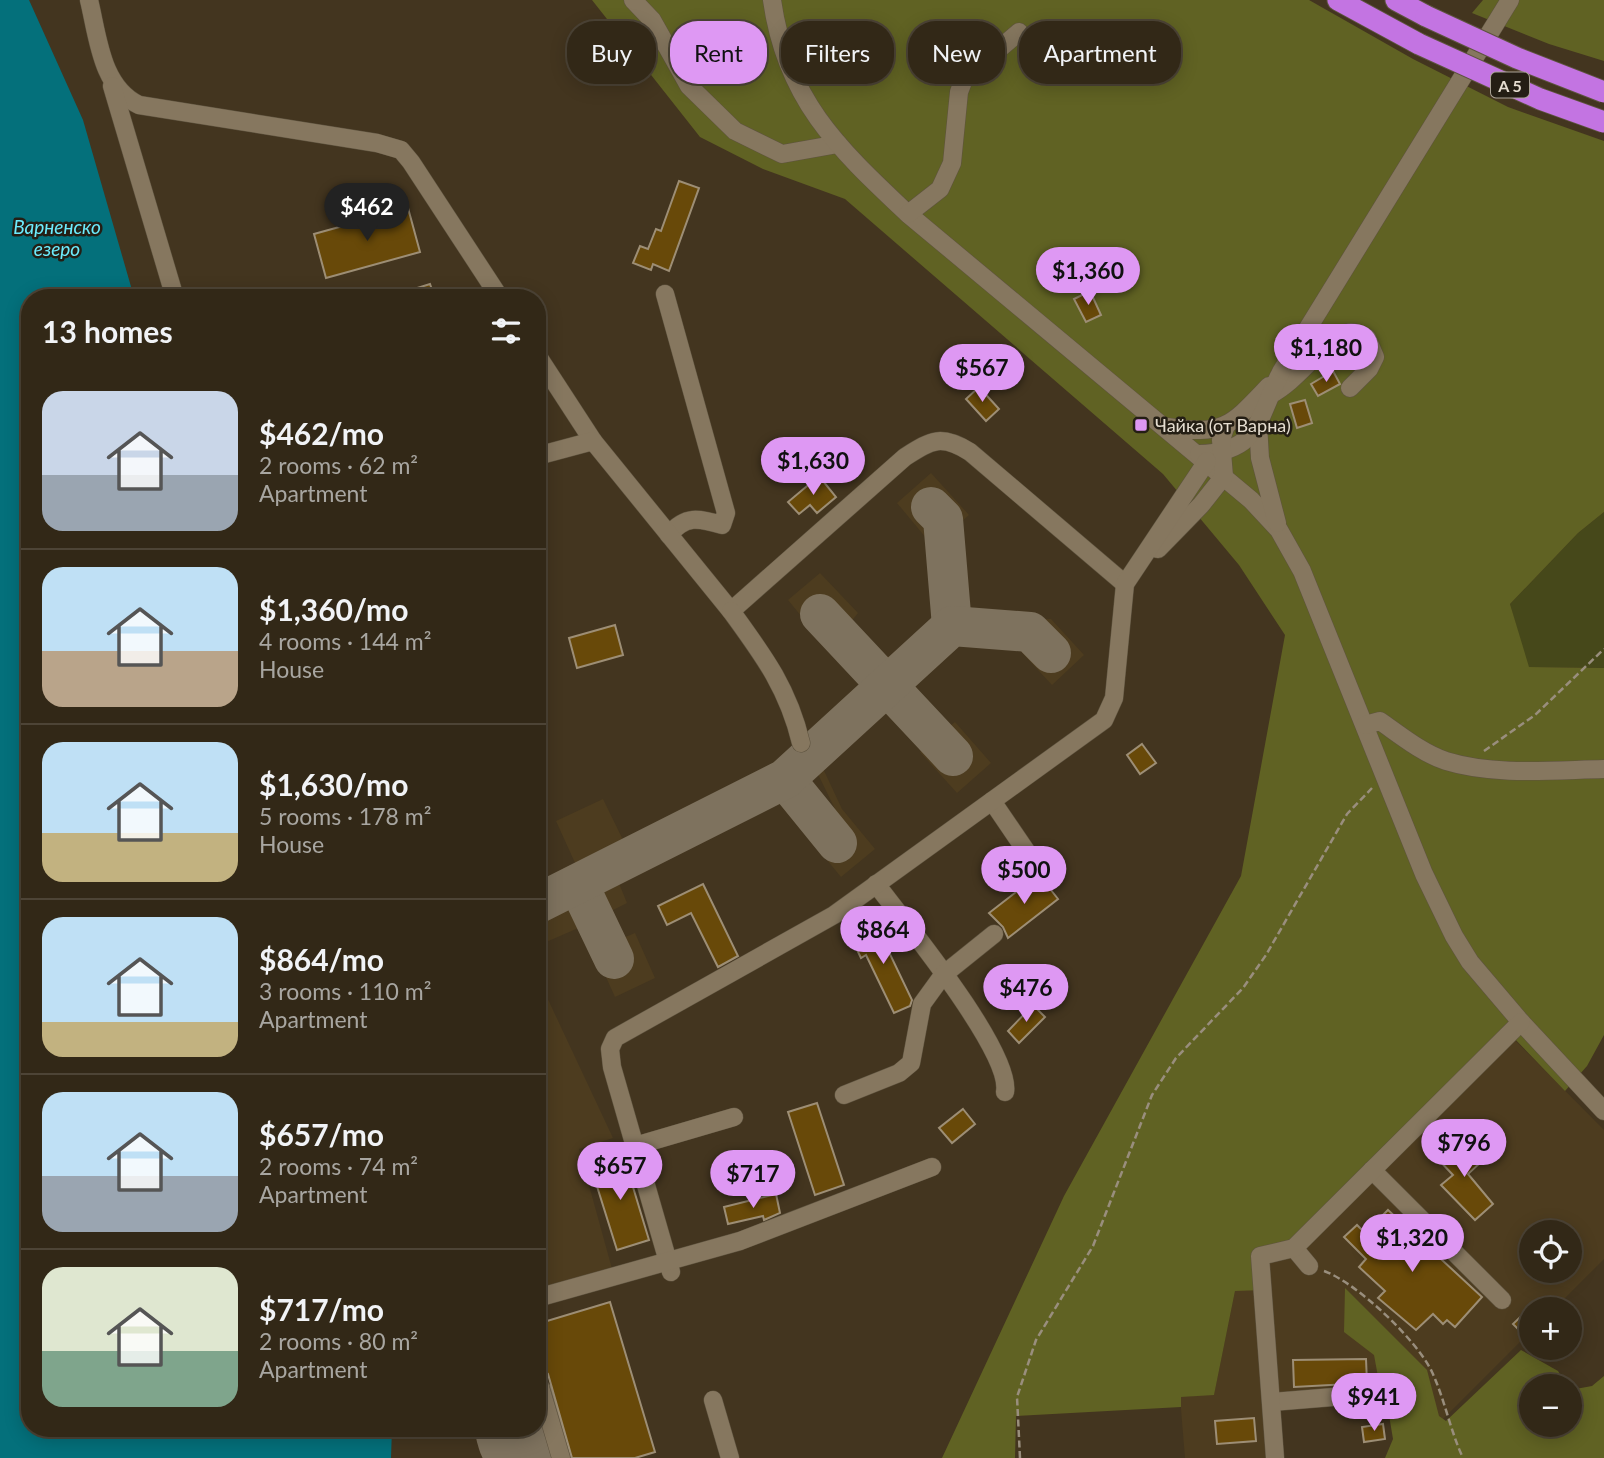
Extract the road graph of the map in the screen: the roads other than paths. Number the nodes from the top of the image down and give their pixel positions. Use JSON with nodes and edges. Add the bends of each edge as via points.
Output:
{"nodes":[{"id":1,"x":89,"y":0,"type":"edge"},
{"id":2,"x":633,"y":0,"type":"edge"},
{"id":3,"x":772,"y":0,"type":"edge"},
{"id":4,"x":1338,"y":0,"type":"edge"},
{"id":5,"x":1396,"y":0,"type":"edge"},
{"id":6,"x":1510,"y":0,"type":"edge"},
{"id":7,"x":1019,"y":32,"type":"dead end"},
{"id":8,"x":108,"y":73,"type":"junction"},
{"id":9,"x":1604,"y":92,"type":"edge"},
{"id":10,"x":139,"y":105,"type":"junction"},
{"id":11,"x":121,"y":117,"type":"junction"},
{"id":12,"x":1604,"y":122,"type":"edge"},
{"id":13,"x":838,"y":144,"type":"junction"},
{"id":14,"x":908,"y":214,"type":"junction"},
{"id":15,"x":172,"y":289,"type":"edge"},
{"id":16,"x":494,"y":289,"type":"edge"},
{"id":17,"x":666,"y":294,"type":"dead end"},
{"id":18,"x":546,"y":369,"type":"edge"},
{"id":19,"x":1281,"y":372,"type":"junction"},
{"id":20,"x":1350,"y":388,"type":"dead end"},
{"id":21,"x":1269,"y":395,"type":"junction"},
{"id":22,"x":1258,"y":421,"type":"junction"},
{"id":23,"x":1226,"y":425,"type":"junction"},
{"id":24,"x":1167,"y":427,"type":"junction"},
{"id":25,"x":593,"y":441,"type":"junction"},
{"id":26,"x":546,"y":454,"type":"edge"},
{"id":27,"x":1209,"y":456,"type":"junction"},
{"id":28,"x":1224,"y":476,"type":"junction"},
{"id":29,"x":1279,"y":530,"type":"junction"},
{"id":30,"x":669,"y":535,"type":"junction"},
{"id":31,"x":1125,"y":584,"type":"junction"},
{"id":32,"x":730,"y":611,"type":"junction"},
{"id":33,"x":1365,"y":725,"type":"junction"},
{"id":34,"x":801,"y":743,"type":"dead end"},
{"id":35,"x":1604,"y":769,"type":"edge"},
{"id":36,"x":992,"y":801,"type":"junction"},
{"id":37,"x":1039,"y":870,"type":"dead end"},
{"id":38,"x":876,"y":884,"type":"junction"},
{"id":39,"x":994,"y":934,"type":"dead end"},
{"id":40,"x":943,"y":975,"type":"junction"},
{"id":41,"x":1521,"y":1022,"type":"junction"},
{"id":42,"x":1005,"y":1092,"type":"dead end"},
{"id":43,"x":845,"y":1095,"type":"dead end"},
{"id":44,"x":1604,"y":1111,"type":"edge"},
{"id":45,"x":734,"y":1116,"type":"dead end"},
{"id":46,"x":635,"y":1146,"type":"junction"},
{"id":47,"x":932,"y":1167,"type":"dead end"},
{"id":48,"x":1372,"y":1170,"type":"junction"},
{"id":49,"x":1294,"y":1248,"type":"junction"},
{"id":50,"x":669,"y":1266,"type":"junction"},
{"id":51,"x":1309,"y":1266,"type":"road end"},
{"id":52,"x":546,"y":1296,"type":"edge"},
{"id":53,"x":1502,"y":1300,"type":"dead end"},
{"id":54,"x":1382,"y":1393,"type":"dead end"},
{"id":55,"x":713,"y":1400,"type":"dead end"},
{"id":56,"x":1272,"y":1402,"type":"junction"},
{"id":57,"x":546,"y":1407,"type":"edge"},
{"id":58,"x":561,"y":1458,"type":"edge"},
{"id":59,"x":730,"y":1458,"type":"edge"},
{"id":60,"x":1275,"y":1458,"type":"edge"}],
"edges":[{"from":1,"to":8,"type":"street"},
{"from":2,"to":13,"type":"street","via":[[652,20],[689,86],[735,131],[782,154]]},
{"from":3,"to":13,"type":"street","via":[[776,31],[792,77],[817,120]]},
{"from":4,"to":12,"type":"highway","number":"A 5","bridge":true,"via":[[1419,44],[1540,99]]},
{"from":5,"to":9,"type":"highway","number":"A 5","bridge":true,"via":[[1517,58]]},
{"from":6,"to":19,"type":"street"},
{"from":7,"to":14,"type":"street","via":[[964,79],[958,92],[952,163],[940,189]]},
{"from":8,"to":10,"type":"street","via":[[124,98]]},
{"from":8,"to":11,"type":"street"},
{"from":10,"to":11,"type":"street"},
{"from":10,"to":16,"type":"street","via":[[401,150]]},
{"from":11,"to":15,"type":"street"},
{"from":13,"to":14,"type":"street"},
{"from":14,"to":24,"type":"street"},
{"from":17,"to":30,"type":"street","via":[[726,513],[722,525],[687,519]]},
{"from":18,"to":25,"type":"street"},
{"from":19,"to":21,"type":"street"},
{"from":19,"to":23,"type":"street"},
{"from":20,"to":21,"type":"street","via":[[1375,357],[1367,338],[1355,332],[1342,335],[1287,386]]},
{"from":21,"to":22,"type":"street"},
{"from":22,"to":27,"type":"street","via":[[1241,446]]},
{"from":22,"to":29,"type":"street","via":[[1260,458]]},
{"from":23,"to":24,"type":"street","via":[[1211,432]]},
{"from":23,"to":27,"type":"street"},
{"from":24,"to":27,"type":"street"},
{"from":25,"to":26,"type":"street"},
{"from":25,"to":30,"type":"street"},
{"from":27,"to":28,"type":"street"},
{"from":27,"to":31,"type":"street"},
{"from":28,"to":29,"type":"street"},
{"from":28,"to":31,"type":"street"},
{"from":29,"to":33,"type":"street","via":[[1302,570]]},
{"from":30,"to":32,"type":"street"},
{"from":31,"to":32,"type":"street","via":[[951,440],[930,442],[905,457]]},
{"from":31,"to":36,"type":"street","via":[[1110,711],[1104,720]]},
{"from":32,"to":34,"type":"street","via":[[781,682]]},
{"from":33,"to":35,"type":"street","via":[[1380,721],[1446,761],[1537,770]]},
{"from":33,"to":41,"type":"street","via":[[1424,874],[1454,936]]},
{"from":36,"to":37,"type":"street"},
{"from":36,"to":38,"type":"street"},
{"from":38,"to":40,"type":"street"},
{"from":38,"to":46,"type":"street","via":[[834,915],[615,1038],[610,1049],[612,1067]]},
{"from":39,"to":40,"type":"street"},
{"from":40,"to":42,"type":"street","via":[[997,1058],[1007,1081]]},
{"from":40,"to":43,"type":"street","via":[[922,1004],[911,1063],[900,1073]]},
{"from":41,"to":44,"type":"street"},
{"from":41,"to":48,"type":"street"},
{"from":45,"to":46,"type":"street"},
{"from":46,"to":50,"type":"street"},
{"from":47,"to":50,"type":"street"},
{"from":48,"to":49,"type":"street"},
{"from":48,"to":53,"type":"street"},
{"from":49,"to":51,"type":"street"},
{"from":49,"to":56,"type":"street","via":[[1260,1256]]},
{"from":50,"to":52,"type":"street"},
{"from":54,"to":56,"type":"street"},
{"from":55,"to":59,"type":"street"},
{"from":56,"to":60,"type":"street"},
{"from":57,"to":58,"type":"street"}]}
